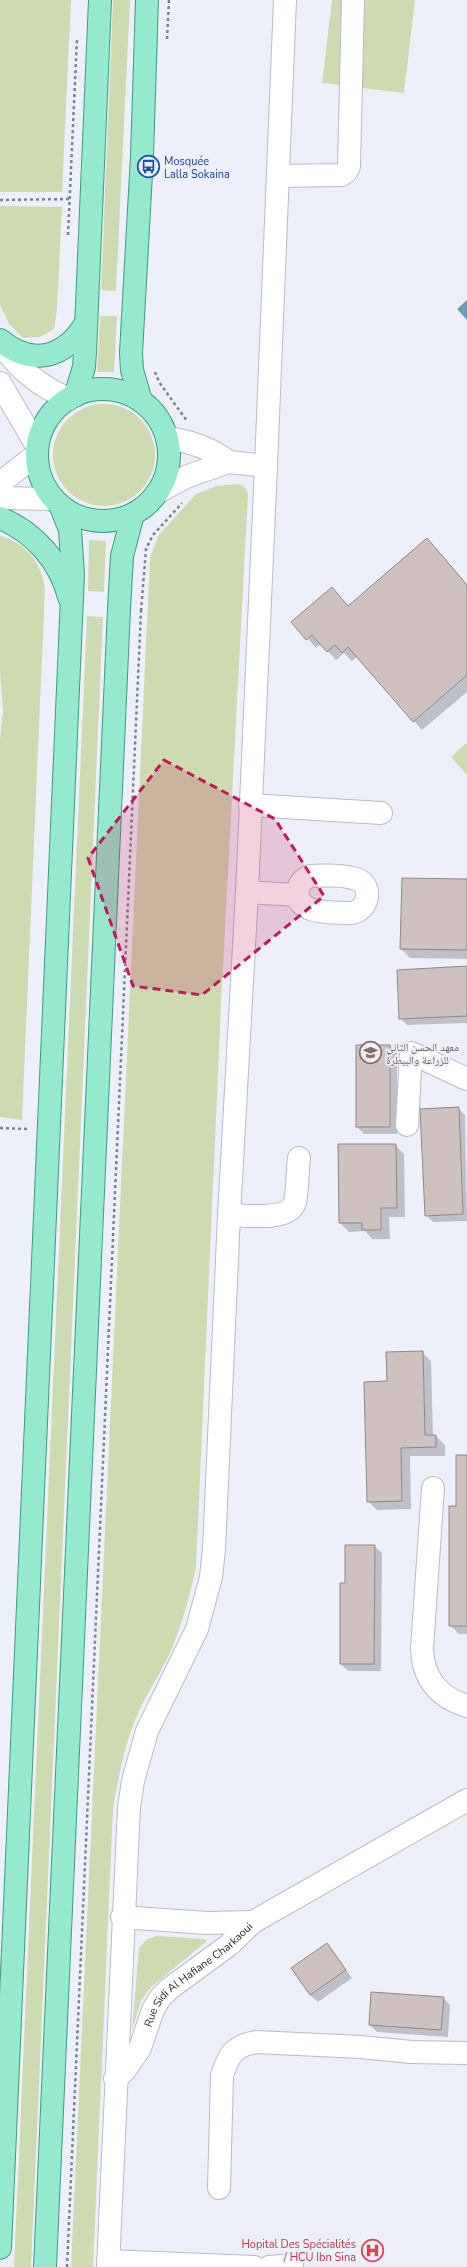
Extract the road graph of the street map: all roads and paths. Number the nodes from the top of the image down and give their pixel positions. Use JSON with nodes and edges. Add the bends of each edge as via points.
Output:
{"nodes":[{"id":1,"x":100,"y":0,"type":"edge"},
{"id":2,"x":147,"y":0,"type":"edge"},
{"id":3,"x":285,"y":0,"type":"edge"},
{"id":4,"x":353,"y":0,"type":"edge"},
{"id":5,"x":77,"y":32,"type":"dead end"},
{"id":6,"x":278,"y":176,"type":"junction"},
{"id":7,"x":69,"y":199,"type":"junction"},
{"id":8,"x":0,"y":200,"type":"edge"},
{"id":9,"x":68,"y":238,"type":"dead end"},
{"id":10,"x":86,"y":323,"type":"junction"},
{"id":11,"x":0,"y":341,"type":"edge"},
{"id":12,"x":153,"y":366,"type":"dead end"},
{"id":13,"x":0,"y":383,"type":"edge"},
{"id":14,"x":72,"y":398,"type":"junction"},
{"id":15,"x":141,"y":401,"type":"junction"},
{"id":16,"x":191,"y":426,"type":"dead end"},
{"id":17,"x":167,"y":438,"type":"junction"},
{"id":18,"x":37,"y":451,"type":"junction"},
{"id":19,"x":229,"y":462,"type":"junction"},
{"id":20,"x":266,"y":466,"type":"junction"},
{"id":21,"x":0,"y":483,"type":"edge"},
{"id":22,"x":158,"y":492,"type":"junction"},
{"id":23,"x":0,"y":498,"type":"edge"},
{"id":24,"x":185,"y":499,"type":"dead end"},
{"id":25,"x":56,"y":503,"type":"junction"},
{"id":26,"x":133,"y":514,"type":"junction"},
{"id":27,"x":0,"y":518,"type":"edge"},
{"id":28,"x":71,"y":607,"type":"junction"},
{"id":29,"x":119,"y":609,"type":"junction"},
{"id":30,"x":141,"y":611,"type":"junction"},
{"id":31,"x":250,"y":805,"type":"junction"},
{"id":32,"x":381,"y":813,"type":"dead end"},
{"id":33,"x":246,"y":892,"type":"junction"},
{"id":34,"x":297,"y":894,"type":"dead end"},
{"id":35,"x":467,"y":1079,"type":"edge"},
{"id":36,"x":28,"y":1121,"type":"dead end"},
{"id":37,"x":407,"y":1124,"type":"dead end"},
{"id":38,"x":0,"y":1128,"type":"edge"},
{"id":39,"x":28,"y":1129,"type":"junction"},
{"id":40,"x":28,"y":1137,"type":"dead end"},
{"id":41,"x":299,"y":1158,"type":"dead end"},
{"id":42,"x":229,"y":1215,"type":"junction"},
{"id":43,"x":433,"y":1488,"type":"dead end"},
{"id":44,"x":467,"y":1706,"type":"edge"},
{"id":45,"x":467,"y":1800,"type":"edge"},
{"id":46,"x":122,"y":1917,"type":"junction"},
{"id":47,"x":253,"y":1922,"type":"junction"},
{"id":48,"x":467,"y":2053,"type":"edge"},
{"id":49,"x":115,"y":2079,"type":"junction"},
{"id":50,"x":219,"y":2188,"type":"dead end"},
{"id":51,"x":0,"y":2248,"type":"edge"},
{"id":52,"x":108,"y":2264,"type":"edge"},
{"id":53,"x":292,"y":2265,"type":"dead end"},
{"id":54,"x":45,"y":2267,"type":"edge"},
{"id":55,"x":67,"y":2267,"type":"edge"},
{"id":56,"x":254,"y":2267,"type":"edge"},
{"id":57,"x":269,"y":2267,"type":"edge"}],
"edges":[{"from":1,"to":10,"type":"main road"},
{"from":2,"to":15,"type":"main road","via":[[142,156],[131,353],[132,370]]},
{"from":3,"to":6,"type":"street"},
{"from":4,"to":6,"type":"street","via":[[349,166],[341,175]]},
{"from":5,"to":7,"type":"path"},
{"from":6,"to":20,"type":"street"},
{"from":7,"to":8,"type":"path"},
{"from":7,"to":9,"type":"path"},
{"from":10,"to":11,"type":"main road","via":[[72,342],[63,349],[42,356],[19,354]]},
{"from":10,"to":14,"type":"main road","via":[[84,367]]},
{"from":11,"to":14,"type":"street","via":[[17,364],[40,385]]},
{"from":12,"to":16,"type":"path","via":[[159,382]]},
{"from":13,"to":18,"type":"street"},
{"from":14,"to":15,"type":"main road","via":[[86,391],[109,388]]},
{"from":14,"to":18,"type":"main road","via":[[57,408],[48,419],[41,432]]},
{"from":15,"to":17,"type":"main road","via":[[157,417]]},
{"from":17,"to":19,"type":"street","via":[[195,444]]},
{"from":17,"to":22,"type":"main road","via":[[166,475]]},
{"from":18,"to":21,"type":"street"},
{"from":18,"to":25,"type":"main road","via":[[38,471],[43,486]]},
{"from":19,"to":20,"type":"street"},
{"from":19,"to":22,"type":"street","via":[[188,476]]},
{"from":20,"to":31,"type":"street"},
{"from":22,"to":26,"type":"main road"},
{"from":23,"to":25,"type":"street"},
{"from":24,"to":30,"type":"path","via":[[149,541]]},
{"from":25,"to":26,"type":"main road","via":[[80,518],[90,520],[112,521]]},
{"from":25,"to":28,"type":"main road","via":[[70,530],[73,552]]},
{"from":26,"to":29,"type":"main road","via":[[122,556]]},
{"from":27,"to":28,"type":"main road","via":[[25,530],[51,557],[60,573]]},
{"from":28,"to":51,"type":"main road"},
{"from":29,"to":30,"type":"path"},
{"from":29,"to":54,"type":"main road"},
{"from":30,"to":55,"type":"path"},
{"from":31,"to":32,"type":"street"},
{"from":31,"to":33,"type":"street"},
{"from":33,"to":34,"type":"street"},
{"from":33,"to":42,"type":"street"},
{"from":35,"to":37,"type":"street","via":[[411,1053]]},
{"from":36,"to":39,"type":"path"},
{"from":38,"to":39,"type":"path"},
{"from":39,"to":40,"type":"path"},
{"from":41,"to":42,"type":"street","via":[[295,1202],[285,1214]]},
{"from":42,"to":46,"type":"street","via":[[211,1576],[197,1629],[157,1707],[139,1756],[128,1807]]},
{"from":43,"to":44,"type":"street","via":[[422,1662],[434,1687],[444,1696]]},
{"from":45,"to":47,"type":"street","name":"Rue Sidi Al Hafiane Charkaoui"},
{"from":46,"to":47,"type":"street","via":[[206,1923]]},
{"from":46,"to":49,"type":"street"},
{"from":47,"to":49,"type":"street","name":"Rue Sidi Al Hafiane Charkaoui","via":[[228,1945],[169,1988],[160,1998],[153,2010],[140,2048],[125,2070]]},
{"from":48,"to":50,"type":"street","via":[[256,2042],[243,2044],[235,2049],[228,2059],[222,2075]]},
{"from":49,"to":52,"type":"street"},
{"from":52,"to":56,"type":"street"},
{"from":53,"to":57,"type":"street"}]}
